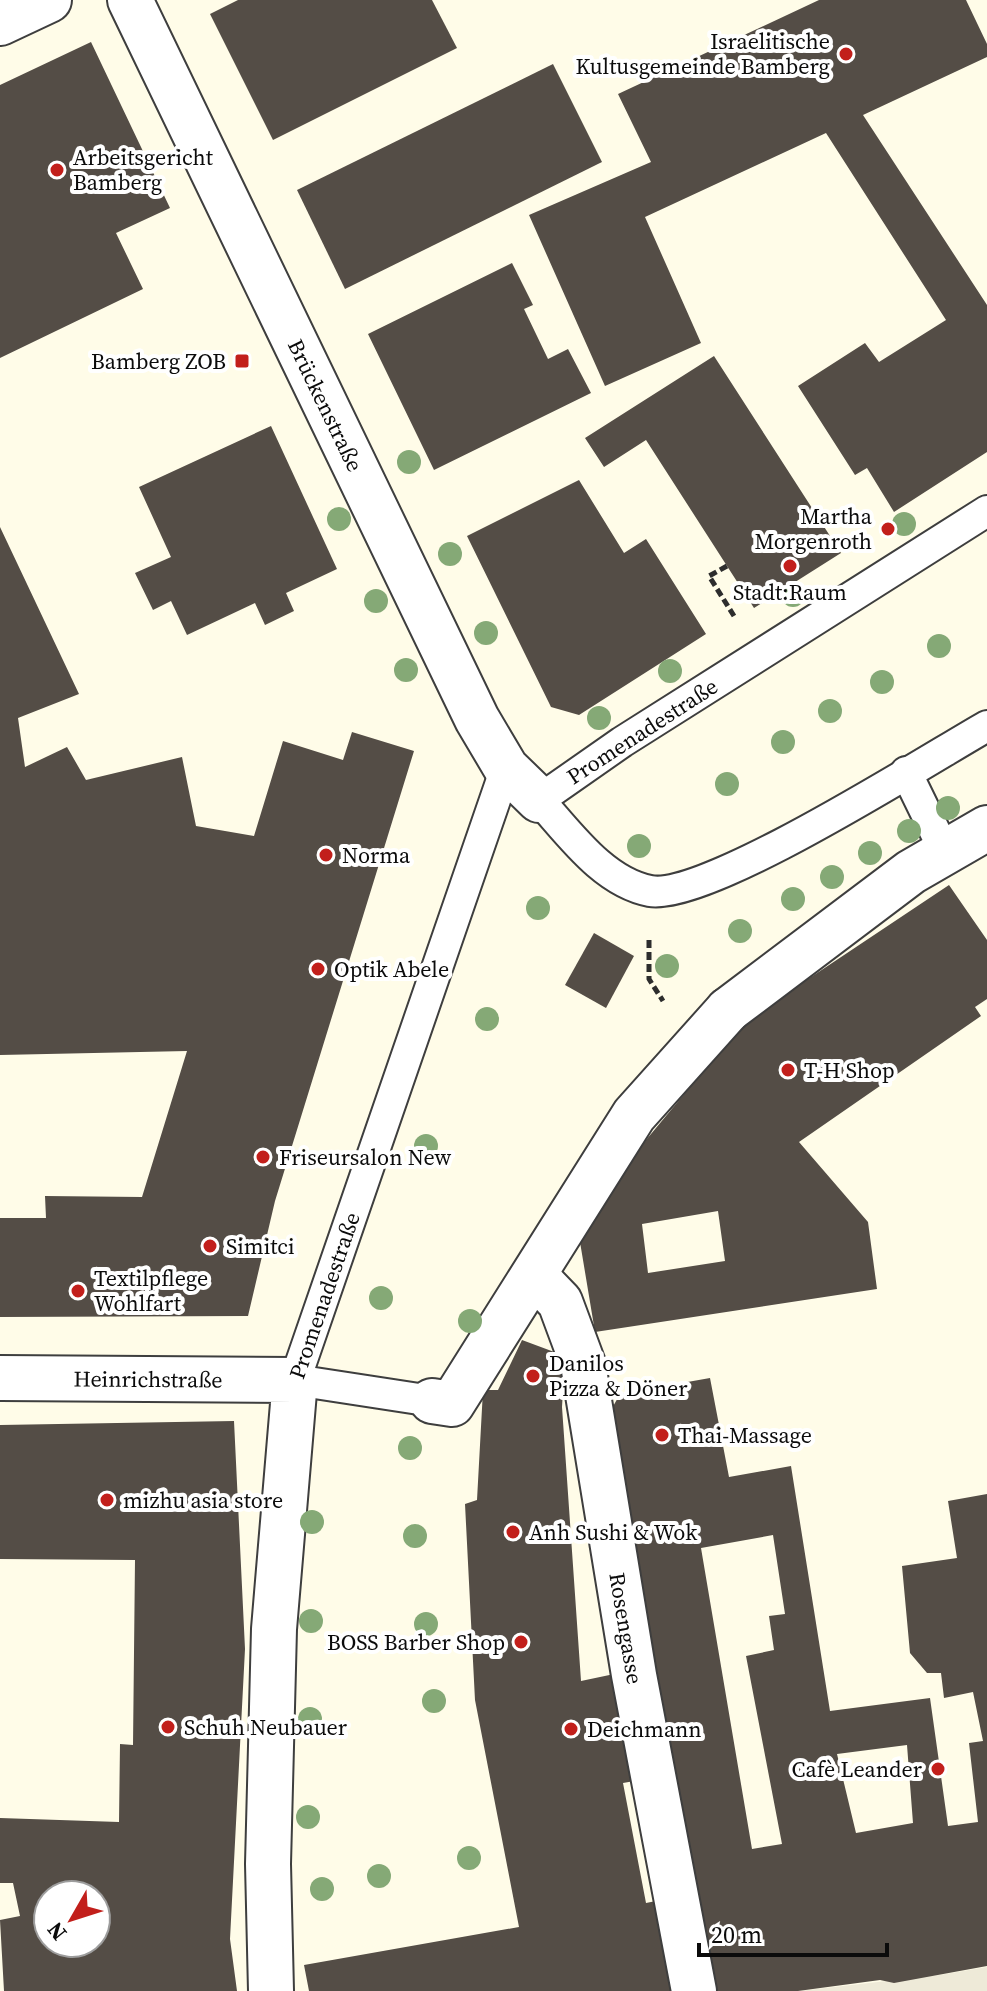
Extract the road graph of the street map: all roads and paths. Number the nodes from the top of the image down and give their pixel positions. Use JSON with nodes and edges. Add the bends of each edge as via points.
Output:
{"nodes":[{"id":1,"x":49,"y":0,"type":"edge"},
{"id":2,"x":130,"y":0,"type":"edge"},
{"id":3,"x":0,"y":23,"type":"edge"},
{"id":4,"x":987,"y":511,"type":"edge"},
{"id":5,"x":727,"y":566,"type":"dead end"},
{"id":6,"x":757,"y":656,"type":"junction"},
{"id":7,"x":987,"y":726,"type":"edge"},
{"id":8,"x":906,"y":772,"type":"junction"},
{"id":9,"x":500,"y":787,"type":"junction"},
{"id":10,"x":539,"y":800,"type":"junction"},
{"id":11,"x":987,"y":828,"type":"edge"},
{"id":12,"x":945,"y":852,"type":"junction"},
{"id":13,"x":650,"y":891,"type":"junction"},
{"id":14,"x":714,"y":1024,"type":"junction"},
{"id":15,"x":535,"y":1276,"type":"junction"},
{"id":16,"x":0,"y":1378,"type":"edge"},
{"id":17,"x":295,"y":1380,"type":"junction"},
{"id":18,"x":432,"y":1401,"type":"joint"},
{"id":19,"x":271,"y":1991,"type":"edge"},
{"id":20,"x":694,"y":1991,"type":"edge"}],
"edges":[{"from":1,"to":3,"type":"street"},
{"from":2,"to":9,"type":"street","name":"Brückenstraße","via":[[477,719]]},
{"from":4,"to":6,"type":"lane","name":"Promenadestraße"},
{"from":5,"to":6,"type":"path","via":[[709,576]]},
{"from":6,"to":10,"type":"lane","name":"Promenadestraße"},
{"from":7,"to":8,"type":"lane"},
{"from":8,"to":12,"type":"lane"},
{"from":8,"to":13,"type":"lane","via":[[728,873],[677,891]]},
{"from":9,"to":10,"type":"street","name":"Brückenstraße"},
{"from":9,"to":17,"type":"lane","name":"Promenadestraße"},
{"from":10,"to":13,"type":"lane","via":[[617,878]]},
{"from":11,"to":12,"type":"street"},
{"from":12,"to":14,"type":"street","via":[[911,872]]},
{"from":13,"to":14,"type":"path","via":[[649,979],[670,1011]]},
{"from":14,"to":15,"type":"street","via":[[634,1115]]},
{"from":15,"to":18,"type":"street","via":[[452,1404]]},
{"from":15,"to":20,"type":"street","name":"Rosengasse","via":[[560,1302],[583,1364]]},
{"from":16,"to":17,"type":"street","name":"Heinrichstraße"},
{"from":17,"to":18,"type":"lane"},
{"from":17,"to":19,"type":"street","name":"Promenadestraße","via":[[274,1629],[268,1864]]}]}
